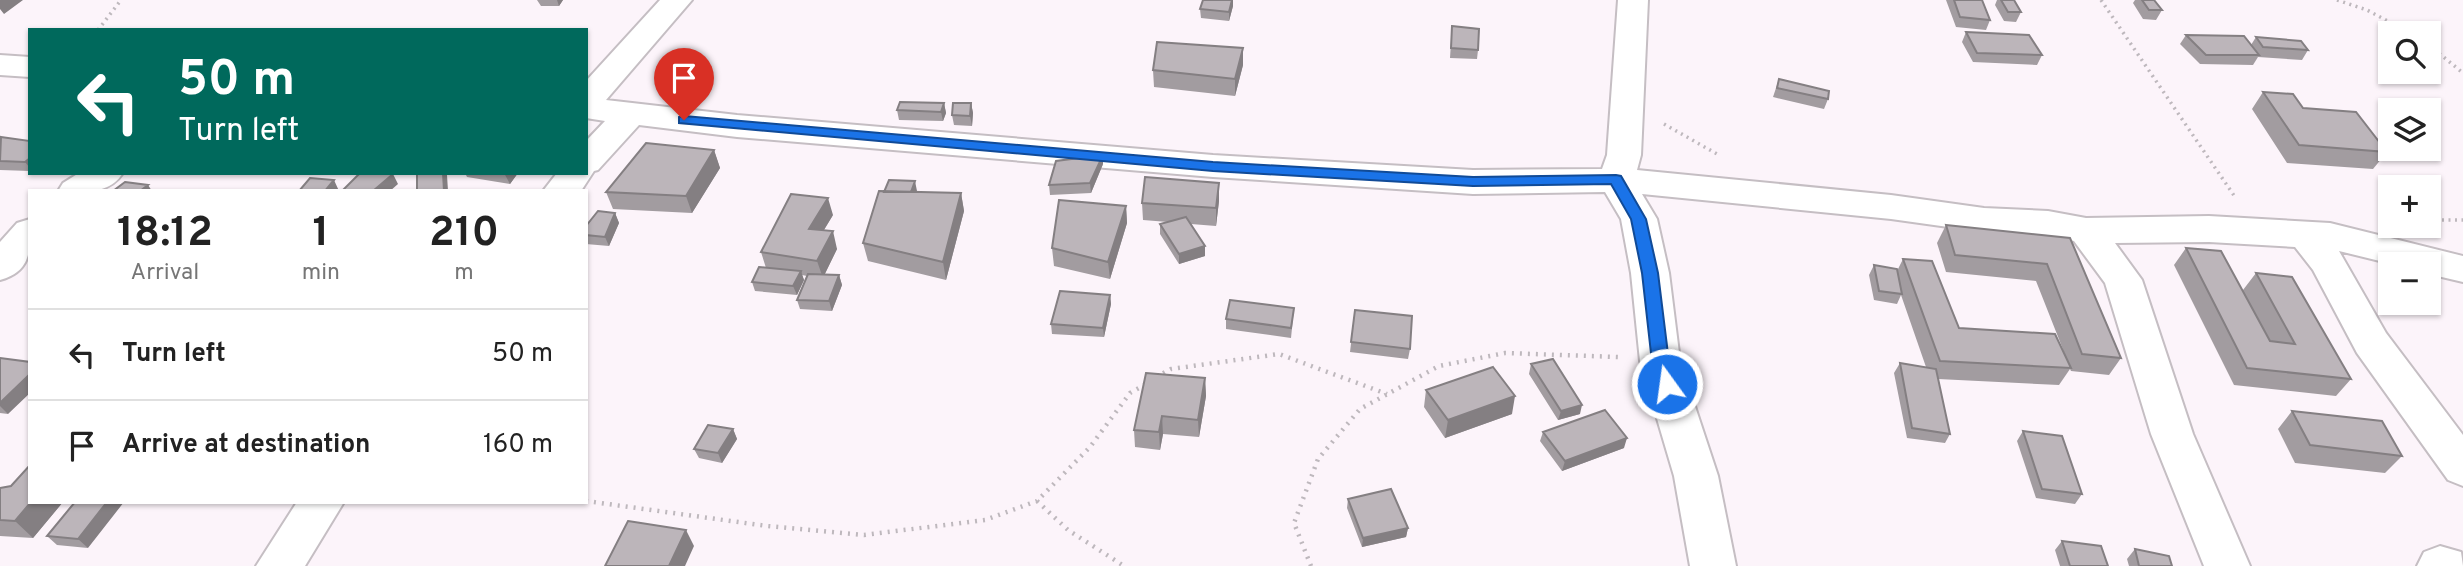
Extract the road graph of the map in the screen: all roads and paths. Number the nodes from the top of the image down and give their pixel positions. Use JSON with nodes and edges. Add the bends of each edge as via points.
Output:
{"nodes":[{"id":1,"x":121,"y":0,"type":"edge"},
{"id":2,"x":677,"y":0,"type":"edge"},
{"id":3,"x":1633,"y":0,"type":"edge"},
{"id":4,"x":2101,"y":0,"type":"edge"},
{"id":5,"x":2337,"y":0,"type":"edge"},
{"id":6,"x":2388,"y":21,"type":"edge"},
{"id":7,"x":100,"y":28,"type":"edge"},
{"id":8,"x":2441,"y":55,"type":"edge"},
{"id":9,"x":0,"y":65,"type":"edge"},
{"id":10,"x":28,"y":67,"type":"edge"},
{"id":11,"x":2463,"y":73,"type":"edge"},
{"id":12,"x":1628,"y":76,"type":"junction"},
{"id":13,"x":588,"y":101,"type":"edge"},
{"id":14,"x":588,"y":108,"type":"edge"},
{"id":15,"x":630,"y":114,"type":"junction"},
{"id":16,"x":1724,"y":158,"type":"dead end"},
{"id":17,"x":588,"y":160,"type":"edge"},
{"id":18,"x":102,"y":175,"type":"edge"},
{"id":19,"x":574,"y":175,"type":"edge"},
{"id":20,"x":1616,"y":180,"type":"junction"},
{"id":21,"x":79,"y":189,"type":"edge"},
{"id":22,"x":563,"y":189,"type":"edge"},
{"id":23,"x":2463,"y":219,"type":"edge"},
{"id":24,"x":2441,"y":220,"type":"edge"},
{"id":25,"x":2086,"y":230,"type":"junction"},
{"id":26,"x":2255,"y":230,"type":"junction"},
{"id":27,"x":28,"y":234,"type":"edge"},
{"id":28,"x":2305,"y":234,"type":"junction"},
{"id":29,"x":0,"y":267,"type":"edge"},
{"id":30,"x":2463,"y":269,"type":"edge"},
{"id":31,"x":1660,"y":362,"type":"junction"},
{"id":32,"x":1387,"y":394,"type":"junction"},
{"id":33,"x":2463,"y":468,"type":"edge"},
{"id":34,"x":588,"y":501,"type":"edge"},
{"id":35,"x":1037,"y":501,"type":"junction"},
{"id":36,"x":321,"y":504,"type":"edge"},
{"id":37,"x":279,"y":566,"type":"edge"},
{"id":38,"x":1124,"y":566,"type":"edge"},
{"id":39,"x":1311,"y":566,"type":"edge"},
{"id":40,"x":1713,"y":566,"type":"edge"},
{"id":41,"x":2227,"y":566,"type":"edge"}],
"edges":[{"from":1,"to":7,"type":"path"},
{"from":2,"to":13,"type":"street"},
{"from":3,"to":12,"type":"street"},
{"from":4,"to":26,"type":"path"},
{"from":5,"to":6,"type":"path"},
{"from":8,"to":11,"type":"path"},
{"from":9,"to":10,"type":"street"},
{"from":12,"to":16,"type":"path","via":[[1661,122]]},
{"from":12,"to":20,"type":"street","via":[[1624,155]]},
{"from":14,"to":15,"type":"street"},
{"from":15,"to":17,"type":"street"},
{"from":15,"to":20,"type":"street","via":[[1213,166],[1473,182]]},
{"from":18,"to":21,"type":"street"},
{"from":19,"to":22,"type":"street"},
{"from":20,"to":25,"type":"street"},
{"from":20,"to":31,"type":"street","via":[[1639,219]]},
{"from":23,"to":24,"type":"path"},
{"from":25,"to":26,"type":"street"},
{"from":25,"to":41,"type":"street","via":[[2123,280],[2172,434]]},
{"from":26,"to":28,"type":"street"},
{"from":27,"to":29,"type":"street"},
{"from":28,"to":30,"type":"street"},
{"from":28,"to":33,"type":"street","via":[[2328,263],[2371,343]]},
{"from":31,"to":32,"type":"path","via":[[1505,353],[1439,366]]},
{"from":31,"to":40,"type":"street","via":[[1696,475]]},
{"from":32,"to":35,"type":"path","via":[[1279,354],[1171,369],[1130,393],[1090,447]]},
{"from":32,"to":39,"type":"path","via":[[1360,409],[1318,459],[1294,523]]},
{"from":34,"to":35,"type":"path","via":[[864,535],[985,520]]},
{"from":35,"to":38,"type":"path","via":[[1068,530]]},
{"from":36,"to":37,"type":"street"}]}
